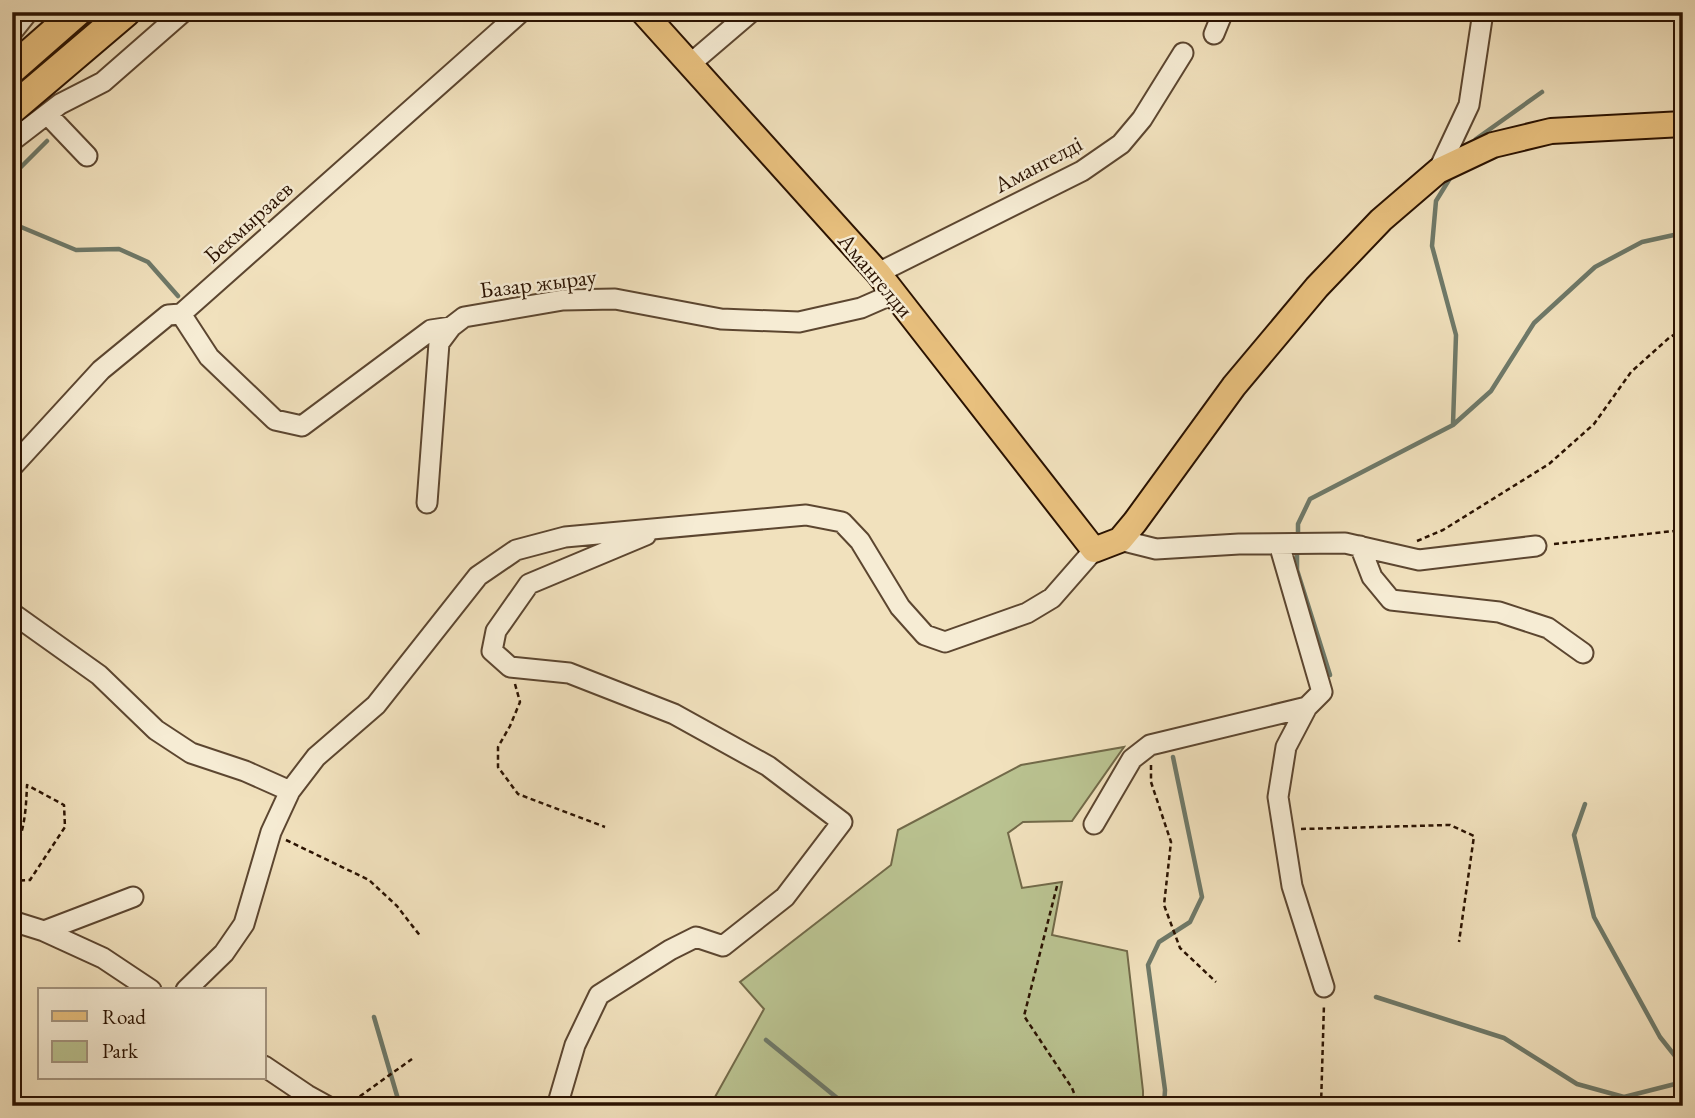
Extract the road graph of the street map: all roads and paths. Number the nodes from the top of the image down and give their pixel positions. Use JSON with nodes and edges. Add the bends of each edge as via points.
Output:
{"nodes":[{"id":1,"x":28,"y":12,"type":"edge"},
{"id":2,"x":77,"y":12,"type":"edge"},
{"id":3,"x":126,"y":12,"type":"edge"},
{"id":4,"x":183,"y":12,"type":"edge"},
{"id":5,"x":520,"y":12,"type":"edge"},
{"id":6,"x":643,"y":12,"type":"edge"},
{"id":7,"x":751,"y":12,"type":"edge"},
{"id":8,"x":1223,"y":12,"type":"edge"},
{"id":9,"x":1483,"y":12,"type":"edge"},
{"id":10,"x":12,"y":32,"type":"edge"},
{"id":11,"x":1214,"y":34,"type":"dead end"},
{"id":12,"x":1182,"y":52,"type":"dead end"},
{"id":13,"x":689,"y":65,"type":"junction"},
{"id":14,"x":12,"y":69,"type":"edge"},
{"id":15,"x":12,"y":109,"type":"edge"},
{"id":16,"x":47,"y":114,"type":"junction"},
{"id":17,"x":1683,"y":124,"type":"edge"},
{"id":18,"x":12,"y":141,"type":"edge"},
{"id":19,"x":87,"y":156,"type":"dead end"},
{"id":20,"x":1438,"y":171,"type":"junction"},
{"id":21,"x":878,"y":273,"type":"junction"},
{"id":22,"x":893,"y":294,"type":"junction"},
{"id":23,"x":181,"y":314,"type":"junction"},
{"id":24,"x":451,"y":327,"type":"junction"},
{"id":25,"x":1683,"y":330,"type":"edge"},
{"id":26,"x":12,"y":467,"type":"edge"},
{"id":27,"x":427,"y":503,"type":"dead end"},
{"id":28,"x":662,"y":528,"type":"junction"},
{"id":29,"x":1683,"y":530,"type":"edge"},
{"id":30,"x":1120,"y":540,"type":"junction"},
{"id":31,"x":1279,"y":544,"type":"junction"},
{"id":32,"x":1536,"y":545,"type":"joint"},
{"id":33,"x":1360,"y":546,"type":"junction"},
{"id":34,"x":1094,"y":550,"type":"junction"},
{"id":35,"x":1388,"y":552,"type":"junction"},
{"id":36,"x":12,"y":614,"type":"edge"},
{"id":37,"x":1583,"y":653,"type":"dead end"},
{"id":38,"x":510,"y":667,"type":"junction"},
{"id":39,"x":1307,"y":707,"type":"junction"},
{"id":40,"x":1150,"y":745,"type":"junction"},
{"id":41,"x":289,"y":791,"type":"junction"},
{"id":42,"x":1094,"y":824,"type":"dead end"},
{"id":43,"x":606,"y":827,"type":"dead end"},
{"id":44,"x":1283,"y":830,"type":"junction"},
{"id":45,"x":271,"y":832,"type":"junction"},
{"id":46,"x":12,"y":854,"type":"edge"},
{"id":47,"x":12,"y":881,"type":"edge"},
{"id":48,"x":1058,"y":886,"type":"dead end"},
{"id":49,"x":132,"y":897,"type":"dead end"},
{"id":50,"x":12,"y":921,"type":"edge"},
{"id":51,"x":44,"y":931,"type":"junction"},
{"id":52,"x":421,"y":937,"type":"dead end"},
{"id":53,"x":1460,"y":942,"type":"dead end"},
{"id":54,"x":1216,"y":982,"type":"dead end"},
{"id":55,"x":1324,"y":987,"type":"joint"},
{"id":56,"x":148,"y":988,"type":"edge"},
{"id":57,"x":188,"y":988,"type":"edge"},
{"id":58,"x":412,"y":1059,"type":"dead end"},
{"id":59,"x":266,"y":1067,"type":"edge"},
{"id":60,"x":335,"y":1104,"type":"edge"},
{"id":61,"x":556,"y":1106,"type":"edge"},
{"id":62,"x":1079,"y":1106,"type":"edge"},
{"id":63,"x":1321,"y":1106,"type":"edge"}],
"edges":[{"from":1,"to":10,"type":"street"},
{"from":2,"to":14,"type":"highway"},
{"from":3,"to":15,"type":"highway"},
{"from":4,"to":16,"type":"street","via":[[103,82]]},
{"from":5,"to":23,"type":"street","name":"Бекмырзаев"},
{"from":6,"to":13,"type":"main road","name":"Амангелди"},
{"from":7,"to":13,"type":"street"},
{"from":8,"to":11,"type":"street"},
{"from":9,"to":20,"type":"street","via":[[1469,105]]},
{"from":12,"to":21,"type":"street","name":"Амангелді","via":[[1142,119],[1121,144],[1082,171]]},
{"from":13,"to":21,"type":"main road","name":"Амангелди"},
{"from":16,"to":18,"type":"street"},
{"from":16,"to":19,"type":"street"},
{"from":17,"to":20,"type":"main road","via":[[1551,131],[1493,145]]},
{"from":20,"to":30,"type":"main road","via":[[1381,220],[1317,288],[1234,386]]},
{"from":21,"to":22,"type":"main road","name":"Амангелди"},
{"from":22,"to":24,"type":"street","name":"Базар жырау","via":[[860,308],[799,322],[722,319],[615,299],[538,304],[464,317]]},
{"from":22,"to":34,"type":"main road","name":"Амангелди"},
{"from":23,"to":24,"type":"street","name":"Базар жырау","via":[[209,357],[275,420],[302,426],[431,330]]},
{"from":23,"to":26,"type":"street","name":"Бекмырзаев","via":[[169,315],[102,370]]},
{"from":24,"to":27,"type":"street","via":[[439,343]]},
{"from":25,"to":35,"type":"path","via":[[1631,372],[1594,424],[1549,464],[1443,530]]},
{"from":28,"to":34,"type":"street","via":[[806,515],[842,522],[860,541],[900,607],[925,635],[945,642],[1027,613],[1052,598]]},
{"from":28,"to":38,"type":"street","via":[[529,583],[496,631],[492,651]]},
{"from":28,"to":41,"type":"street","via":[[565,537],[516,550],[478,576],[376,705],[316,757]]},
{"from":29,"to":32,"type":"path"},
{"from":30,"to":31,"type":"street","via":[[1156,550]]},
{"from":30,"to":34,"type":"main road"},
{"from":31,"to":33,"type":"street"},
{"from":31,"to":39,"type":"street","via":[[1322,692]]},
{"from":32,"to":35,"type":"street","via":[[1419,560]]},
{"from":33,"to":35,"type":"street"},
{"from":33,"to":37,"type":"street","via":[[1372,577],[1391,600],[1499,612],[1548,628]]},
{"from":36,"to":41,"type":"street","via":[[99,675],[156,730],[191,753]]},
{"from":38,"to":43,"type":"path","via":[[520,702],[498,747],[498,767],[518,794]]},
{"from":38,"to":61,"type":"street","via":[[569,673],[674,714],[768,766],[842,821],[785,897],[723,946],[696,937],[599,995],[575,1045]]},
{"from":39,"to":40,"type":"street"},
{"from":39,"to":44,"type":"street","via":[[1286,747],[1279,797]]},
{"from":40,"to":42,"type":"street","via":[[1132,759]]},
{"from":40,"to":54,"type":"path","via":[[1151,782],[1171,842],[1164,905],[1180,947]]},
{"from":41,"to":45,"type":"street"},
{"from":44,"to":53,"type":"path","via":[[1450,825],[1474,836]]},
{"from":44,"to":55,"type":"street","via":[[1292,886]]},
{"from":45,"to":52,"type":"path","via":[[369,880]]},
{"from":45,"to":57,"type":"street","via":[[244,924],[224,953]]},
{"from":46,"to":47,"type":"path","via":[[25,817],[27,785],[64,805],[65,827],[30,880]]},
{"from":48,"to":62,"type":"path","via":[[1024,1016]]},
{"from":49,"to":51,"type":"street"},
{"from":50,"to":51,"type":"street"},
{"from":51,"to":56,"type":"street","via":[[103,958]]},
{"from":55,"to":63,"type":"path"},
{"from":58,"to":60,"type":"path","via":[[356,1099]]},
{"from":59,"to":60,"type":"street","via":[[307,1095]]}]}
